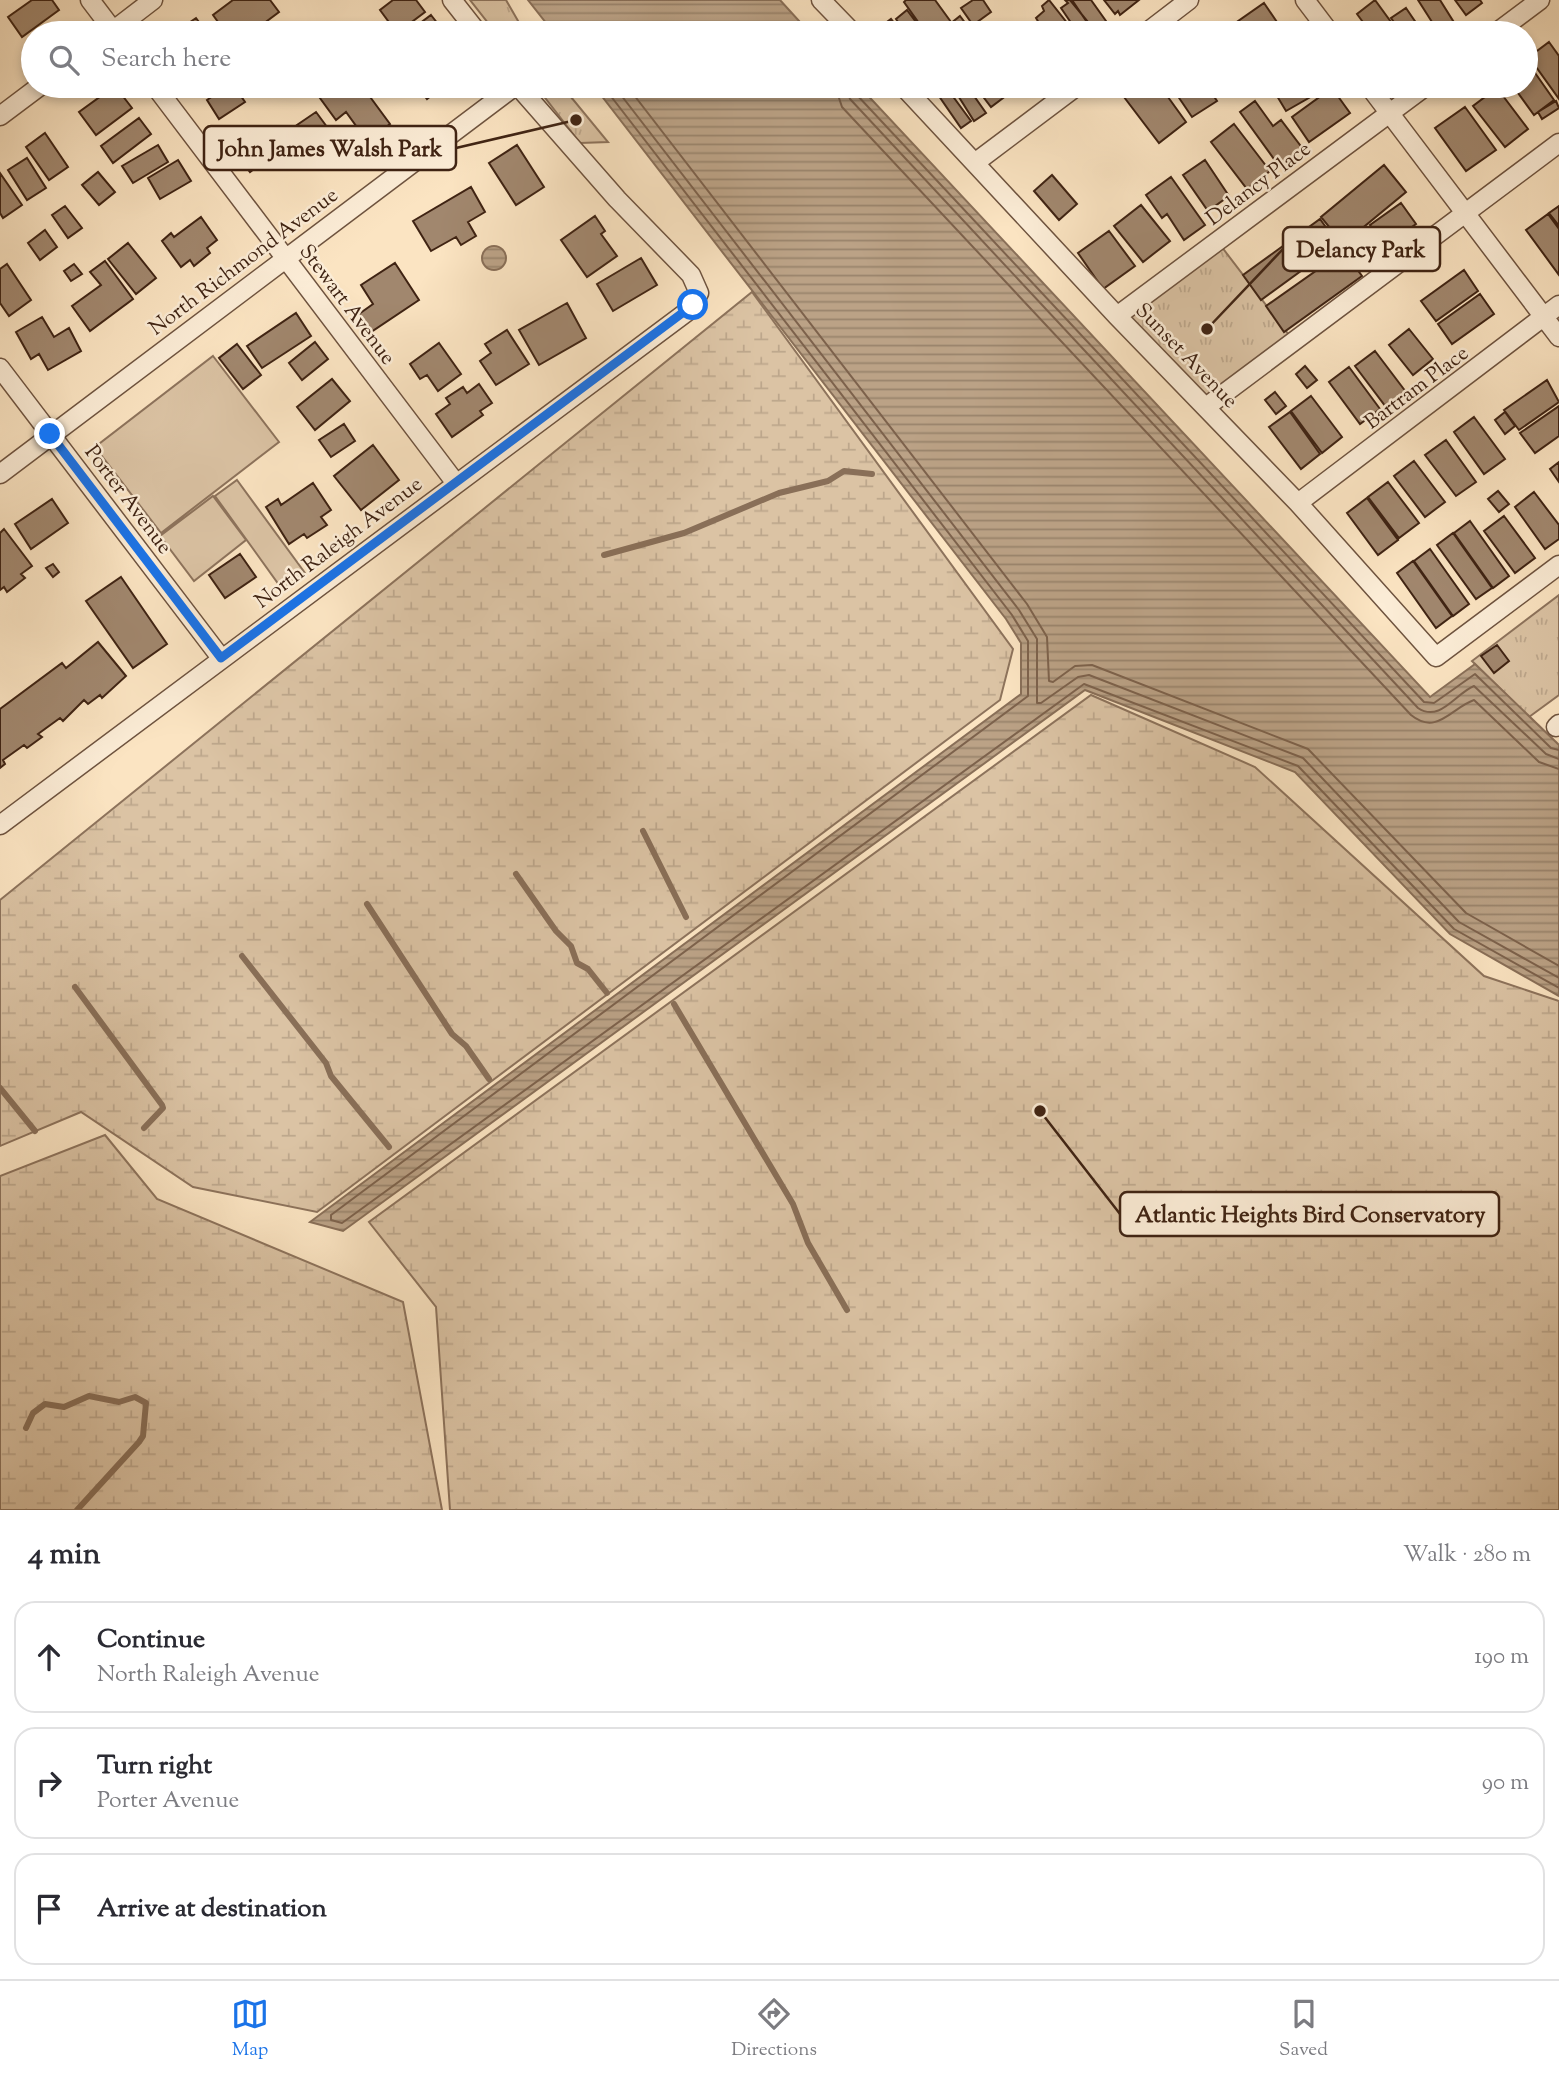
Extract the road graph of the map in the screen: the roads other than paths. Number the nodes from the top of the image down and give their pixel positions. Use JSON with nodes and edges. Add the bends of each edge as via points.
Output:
{"nodes":[{"id":1,"x":90,"y":0,"type":"edge"},
{"id":2,"x":153,"y":0,"type":"edge"},
{"id":3,"x":452,"y":0,"type":"edge"},
{"id":4,"x":1189,"y":0,"type":"edge"},
{"id":5,"x":1305,"y":0,"type":"edge"},
{"id":6,"x":1540,"y":0,"type":"edge"},
{"id":7,"x":825,"y":1,"type":"edge"},
{"id":8,"x":104,"y":21,"type":"edge"},
{"id":9,"x":126,"y":21,"type":"edge"},
{"id":10,"x":469,"y":21,"type":"edge"},
{"id":11,"x":842,"y":21,"type":"edge"},
{"id":12,"x":1162,"y":21,"type":"edge"},
{"id":13,"x":1321,"y":21,"type":"edge"},
{"id":14,"x":1512,"y":21,"type":"edge"},
{"id":15,"x":24,"y":98,"type":"edge"},
{"id":16,"x":164,"y":98,"type":"edge"},
{"id":17,"x":500,"y":98,"type":"edge"},
{"id":18,"x":527,"y":98,"type":"edge"},
{"id":19,"x":915,"y":98,"type":"edge"},
{"id":20,"x":1061,"y":98,"type":"edge"},
{"id":21,"x":1378,"y":98,"type":"edge"},
{"id":22,"x":1410,"y":98,"type":"edge"},
{"id":23,"x":1390,"y":113,"type":"junction"},
{"id":24,"x":0,"y":116,"type":"edge"},
{"id":25,"x":1559,"y":143,"type":"edge"},
{"id":26,"x":976,"y":162,"type":"junction"},
{"id":27,"x":1466,"y":213,"type":"junction"},
{"id":28,"x":285,"y":258,"type":"junction"},
{"id":29,"x":1559,"y":305,"type":"edge"},
{"id":30,"x":1117,"y":316,"type":"junction"},
{"id":31,"x":1545,"y":318,"type":"junction"},
{"id":32,"x":1559,"y":337,"type":"edge"},
{"id":33,"x":0,"y":368,"type":"edge"},
{"id":34,"x":1206,"y":407,"type":"junction"},
{"id":35,"x":50,"y":434,"type":"junction"},
{"id":36,"x":0,"y":474,"type":"edge"},
{"id":37,"x":456,"y":482,"type":"junction"},
{"id":38,"x":1298,"y":503,"type":"junction"},
{"id":39,"x":1559,"y":565,"type":"edge"},
{"id":40,"x":221,"y":658,"type":"junction"},
{"id":41,"x":0,"y":825,"type":"edge"}],
"edges":[{"from":1,"to":8,"type":"street"},
{"from":2,"to":9,"type":"street"},
{"from":3,"to":10,"type":"street"},
{"from":4,"to":12,"type":"street"},
{"from":5,"to":13,"type":"street"},
{"from":6,"to":14,"type":"street"},
{"from":7,"to":11,"type":"street"},
{"from":15,"to":24,"type":"street"},
{"from":16,"to":28,"type":"street","name":"Stewart Avenue"},
{"from":17,"to":28,"type":"street","name":"North Richmond Avenue"},
{"from":18,"to":37,"type":"street","name":"North Raleigh Avenue","via":[[686,269],[699,293],[688,311]]},
{"from":19,"to":26,"type":"street","name":"Sunset Avenue"},
{"from":20,"to":26,"type":"street"},
{"from":21,"to":23,"type":"street"},
{"from":22,"to":23,"type":"street","name":"Delancy Place"},
{"from":23,"to":27,"type":"street"},
{"from":23,"to":30,"type":"street","name":"Delancy Place"},
{"from":25,"to":27,"type":"street"},
{"from":26,"to":30,"type":"street","name":"Sunset Avenue"},
{"from":27,"to":31,"type":"street"},
{"from":27,"to":34,"type":"street"},
{"from":28,"to":35,"type":"street","name":"North Richmond Avenue"},
{"from":28,"to":37,"type":"street","name":"Stewart Avenue"},
{"from":29,"to":31,"type":"street","name":"Bartram Place"},
{"from":30,"to":34,"type":"street","name":"Sunset Avenue"},
{"from":31,"to":32,"type":"street"},
{"from":31,"to":38,"type":"street","name":"Bartram Place"},
{"from":33,"to":35,"type":"street","name":"Porter Avenue"},
{"from":34,"to":38,"type":"street","name":"Sunset Avenue"},
{"from":35,"to":36,"type":"street","name":"North Richmond Avenue"},
{"from":35,"to":40,"type":"street","name":"Porter Avenue"},
{"from":37,"to":40,"type":"street","name":"North Raleigh Avenue"},
{"from":38,"to":39,"type":"street","name":"Sunset Avenue","via":[[1436,657]]},
{"from":40,"to":41,"type":"street","name":"North Raleigh Avenue"}]}
